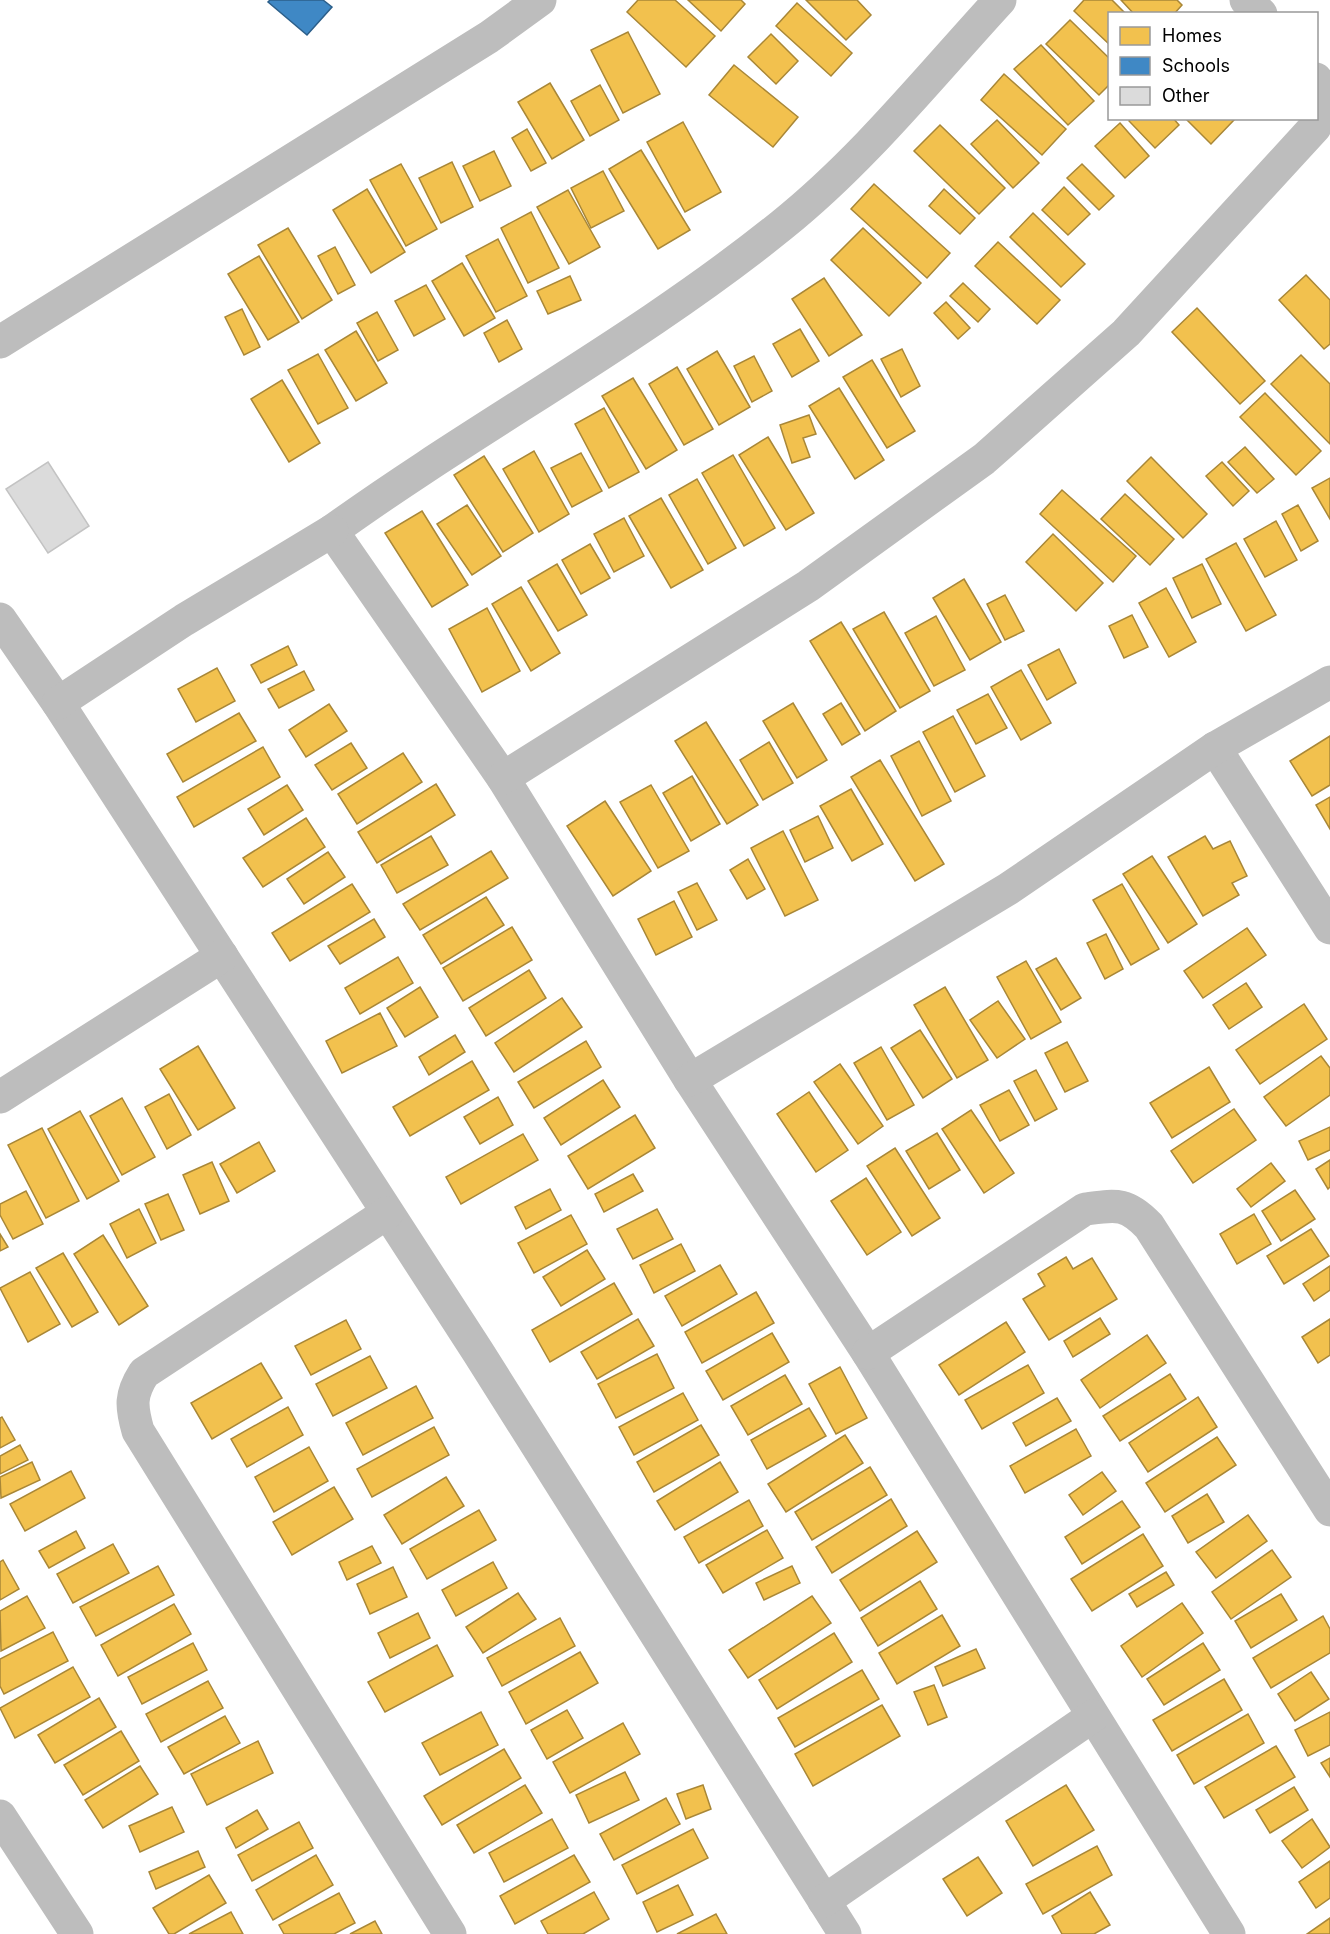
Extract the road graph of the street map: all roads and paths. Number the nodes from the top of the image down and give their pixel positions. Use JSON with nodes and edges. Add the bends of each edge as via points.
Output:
{"nodes":[{"id":1,"x":540,"y":0,"type":"edge"},
{"id":2,"x":1000,"y":0,"type":"edge"},
{"id":3,"x":1246,"y":0,"type":"edge"},
{"id":4,"x":1260,"y":12,"type":"edge"},
{"id":5,"x":1318,"y":85,"type":"edge"},
{"id":6,"x":1318,"y":115,"type":"edge"},
{"id":7,"x":1317,"y":120,"type":"edge"},
{"id":8,"x":0,"y":342,"type":"edge"},
{"id":9,"x":332,"y":531,"type":"junction"},
{"id":10,"x":0,"y":619,"type":"edge"},
{"id":11,"x":1330,"y":682,"type":"edge"},
{"id":12,"x":58,"y":703,"type":"junction"},
{"id":13,"x":1215,"y":748,"type":"junction"},
{"id":14,"x":503,"y":778,"type":"junction"},
{"id":15,"x":1330,"y":928,"type":"edge"},
{"id":16,"x":222,"y":956,"type":"junction"},
{"id":17,"x":690,"y":1080,"type":"junction"},
{"id":18,"x":0,"y":1097,"type":"edge"},
{"id":19,"x":387,"y":1213,"type":"junction"},
{"id":20,"x":868,"y":1353,"type":"junction"},
{"id":21,"x":1330,"y":1510,"type":"edge"},
{"id":22,"x":1093,"y":1716,"type":"junction"},
{"id":23,"x":0,"y":1816,"type":"edge"},
{"id":24,"x":824,"y":1901,"type":"junction"},
{"id":25,"x":77,"y":1934,"type":"edge"},
{"id":26,"x":450,"y":1934,"type":"edge"},
{"id":27,"x":845,"y":1934,"type":"edge"},
{"id":28,"x":1229,"y":1934,"type":"edge"}],
"edges":[{"from":1,"to":8,"type":"street","via":[[489,37]]},
{"from":2,"to":9,"type":"street","via":[[829,185],[781,226],[668,308]]},
{"from":3,"to":4,"type":"street"},
{"from":5,"to":6,"type":"street"},
{"from":7,"to":14,"type":"street","via":[[1315,127],[1126,333],[984,459],[808,586]]},
{"from":9,"to":12,"type":"street","via":[[184,620]]},
{"from":9,"to":14,"type":"street"},
{"from":10,"to":12,"type":"street"},
{"from":11,"to":13,"type":"street"},
{"from":12,"to":16,"type":"street"},
{"from":13,"to":15,"type":"street"},
{"from":13,"to":17,"type":"street","via":[[1008,889]]},
{"from":14,"to":17,"type":"street"},
{"from":16,"to":18,"type":"street"},
{"from":16,"to":19,"type":"street"},
{"from":17,"to":20,"type":"street"},
{"from":19,"to":24,"type":"street"},
{"from":19,"to":26,"type":"street","via":[[144,1373],[133,1389],[132,1412],[138,1431]]},
{"from":20,"to":21,"type":"street","via":[[1085,1209],[1115,1205],[1133,1210],[1149,1226]]},
{"from":20,"to":22,"type":"street"},
{"from":22,"to":24,"type":"street"},
{"from":22,"to":28,"type":"street"},
{"from":23,"to":25,"type":"street"},
{"from":24,"to":27,"type":"street"}]}
